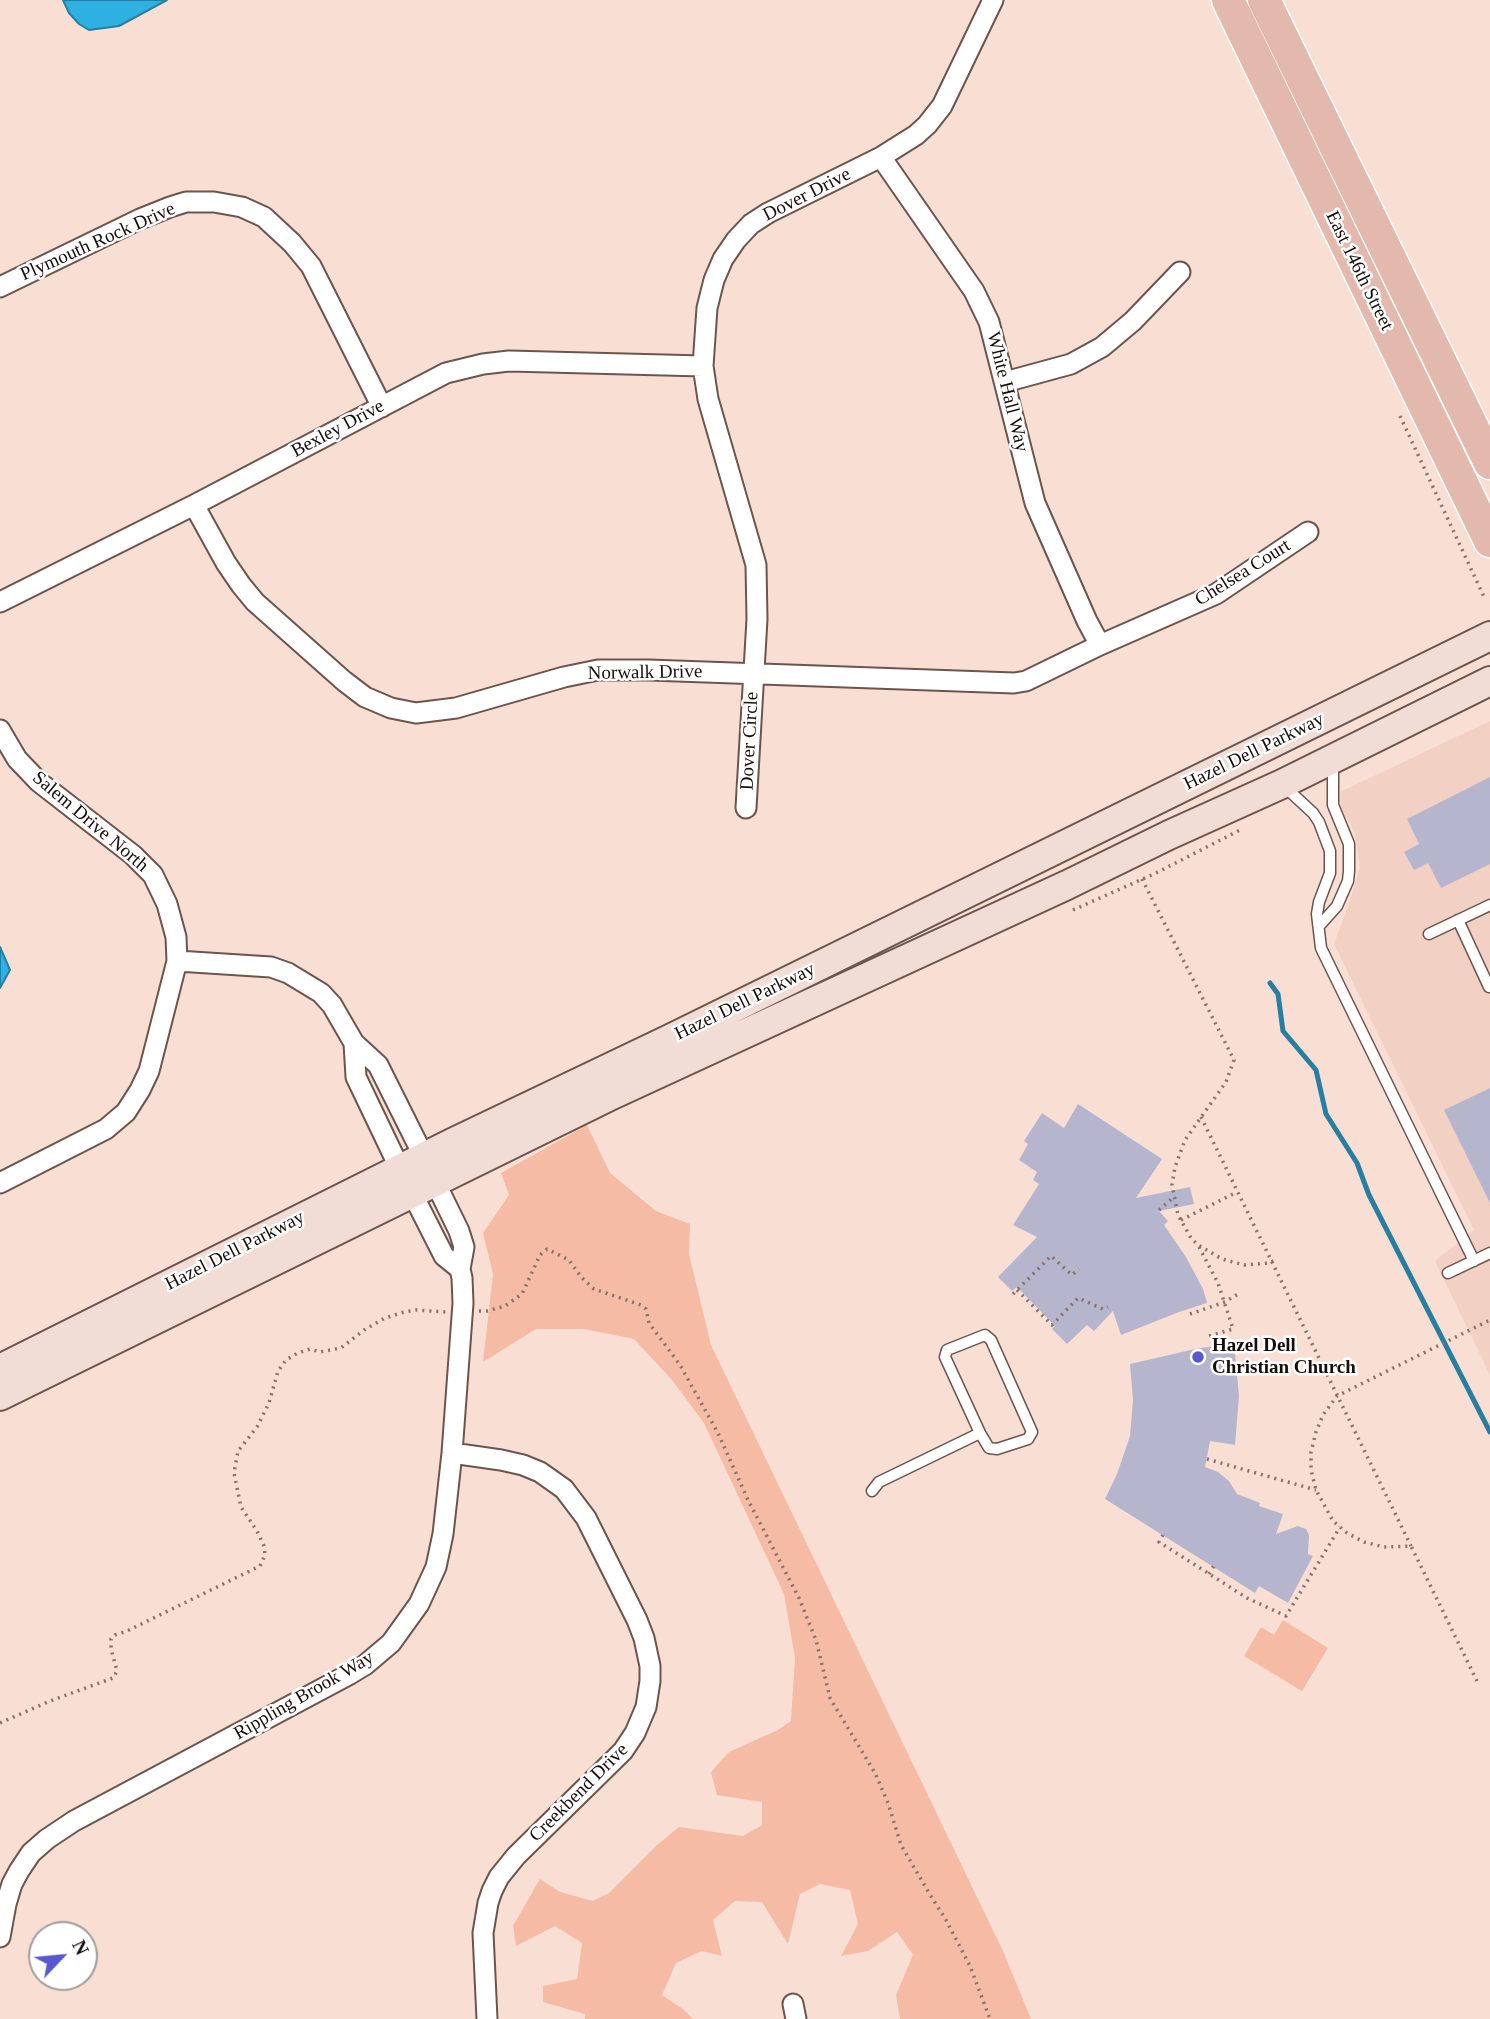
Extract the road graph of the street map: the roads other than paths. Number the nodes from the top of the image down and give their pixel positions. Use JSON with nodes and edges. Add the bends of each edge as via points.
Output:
{"nodes":[{"id":1,"x":993,"y":0,"type":"edge"},
{"id":2,"x":1228,"y":0,"type":"edge"},
{"id":3,"x":1264,"y":0,"type":"edge"},
{"id":4,"x":881,"y":157,"type":"junction"},
{"id":5,"x":1180,"y":272,"type":"dead end"},
{"id":6,"x":0,"y":287,"type":"edge"},
{"id":7,"x":703,"y":366,"type":"junction"},
{"id":8,"x":1005,"y":382,"type":"junction"},
{"id":9,"x":382,"y":407,"type":"junction"},
{"id":10,"x":1490,"y":463,"type":"edge"},
{"id":11,"x":194,"y":505,"type":"junction"},
{"id":12,"x":1308,"y":532,"type":"dead end"},
{"id":13,"x":1490,"y":541,"type":"edge"},
{"id":14,"x":0,"y":602,"type":"edge"},
{"id":15,"x":1490,"y":636,"type":"edge"},
{"id":16,"x":1100,"y":645,"type":"junction"},
{"id":17,"x":754,"y":674,"type":"junction"},
{"id":18,"x":1490,"y":681,"type":"edge"},
{"id":19,"x":0,"y":730,"type":"edge"},
{"id":20,"x":1333,"y":759,"type":"junction"},
{"id":21,"x":1282,"y":784,"type":"junction"},
{"id":22,"x":746,"y":808,"type":"dead end"},
{"id":23,"x":1490,"y":905,"type":"edge"},
{"id":24,"x":1458,"y":920,"type":"junction"},
{"id":25,"x":1320,"y":925,"type":"junction"},
{"id":26,"x":1429,"y":934,"type":"dead end"},
{"id":27,"x":177,"y":961,"type":"junction"},
{"id":28,"x":1489,"y":986,"type":"edge"},
{"id":29,"x":354,"y":1042,"type":"junction"},
{"id":30,"x":418,"y":1175,"type":"junction"},
{"id":31,"x":0,"y":1183,"type":"edge"},
{"id":32,"x":1490,"y":1253,"type":"edge"},
{"id":33,"x":1474,"y":1261,"type":"junction"},
{"id":34,"x":1448,"y":1273,"type":"dead end"},
{"id":35,"x":0,"y":1369,"type":"edge"},
{"id":36,"x":0,"y":1396,"type":"edge"},
{"id":37,"x":980,"y":1433,"type":"junction"},
{"id":38,"x":452,"y":1453,"type":"junction"},
{"id":39,"x":872,"y":1491,"type":"dead end"},
{"id":40,"x":0,"y":1937,"type":"edge"},
{"id":41,"x":487,"y":2019,"type":"edge"}],
"edges":[{"from":1,"to":4,"type":"street","name":"Dover Drive","via":[[942,106],[916,135]]},
{"from":2,"to":13,"type":"main road","name":"East 146th Street"},
{"from":3,"to":10,"type":"main road","name":"East 146th Street"},
{"from":4,"to":7,"type":"street","name":"Dover Drive","via":[[768,213],[736,240],[714,280]]},
{"from":4,"to":8,"type":"street","name":"White Hall Way","via":[[974,290],[989,322]]},
{"from":5,"to":8,"type":"street","via":[[1102,347],[1070,364]]},
{"from":6,"to":9,"type":"street","name":"Plymouth Rock Drive","via":[[170,207],[186,202],[242,207],[264,217],[311,266]]},
{"from":7,"to":9,"type":"street","name":"Bexley Drive","via":[[483,364],[446,373]]},
{"from":7,"to":17,"type":"street","name":"Dover Drive","via":[[708,399],[756,565]]},
{"from":8,"to":16,"type":"street","name":"White Hall Way","via":[[1035,503]]},
{"from":9,"to":11,"type":"street","name":"Bexley Drive"},
{"from":11,"to":14,"type":"street","name":"Bexley Drive"},
{"from":11,"to":17,"type":"street","name":"Norwalk Drive","via":[[240,586],[255,602],[344,681],[391,708],[416,713],[456,708],[598,670]]},
{"from":12,"to":16,"type":"street","name":"Chelsea Court","via":[[1216,594]]},
{"from":15,"to":30,"type":"main road","name":"Hazel Dell Parkway","via":[[670,1039]]},
{"from":16,"to":17,"type":"street","name":"Norwalk Drive","via":[[1014,683]]},
{"from":17,"to":22,"type":"street","name":"Dover Circle"},
{"from":18,"to":20,"type":"main road","name":"Hazel Dell Parkway"},
{"from":19,"to":27,"type":"street","name":"Salem Drive North","via":[[39,782],[153,875],[167,904]]},
{"from":20,"to":21,"type":"main road","name":"Hazel Dell Parkway"},
{"from":20,"to":25,"type":"lane","via":[[1333,805],[1349,844],[1349,872],[1337,906]]},
{"from":21,"to":25,"type":"lane","via":[[1320,822],[1330,851],[1317,914]]},
{"from":21,"to":30,"type":"main road","name":"Hazel Dell Parkway","via":[[614,1094]]},
{"from":23,"to":24,"type":"lane"},
{"from":24,"to":26,"type":"lane"},
{"from":24,"to":28,"type":"lane"},
{"from":25,"to":33,"type":"lane","via":[[1321,948]]},
{"from":27,"to":29,"type":"street","via":[[271,967],[288,973],[321,993]]},
{"from":27,"to":31,"type":"street","via":[[149,1071],[126,1112],[107,1129]]},
{"from":29,"to":30,"type":"street","via":[[378,1065]]},
{"from":29,"to":30,"type":"street","via":[[355,1077]]},
{"from":30,"to":35,"type":"main road","name":"Hazel Dell Parkway"},
{"from":30,"to":36,"type":"main road","name":"Hazel Dell Parkway"},
{"from":30,"to":38,"type":"street","name":"Rippling Brook Way","via":[[444,1256],[460,1269],[463,1290]]},
{"from":32,"to":33,"type":"lane"},
{"from":33,"to":34,"type":"lane"},
{"from":37,"to":37,"type":"lane","via":[[989,1448],[997,1450],[1028,1439],[1032,1432],[985,1335],[947,1350],[945,1357]]},
{"from":37,"to":39,"type":"lane","via":[[879,1482]]},
{"from":38,"to":40,"type":"street","name":"Rippling Brook Way","via":[[436,1566],[419,1604],[391,1643],[342,1679],[60,1829],[39,1845],[19,1871]]},
{"from":38,"to":41,"type":"street","name":"Creekbend Drive","via":[[523,1465],[564,1489],[586,1518],[637,1620],[650,1666],[646,1707],[623,1751],[516,1856],[492,1891],[483,1933]]}]}
